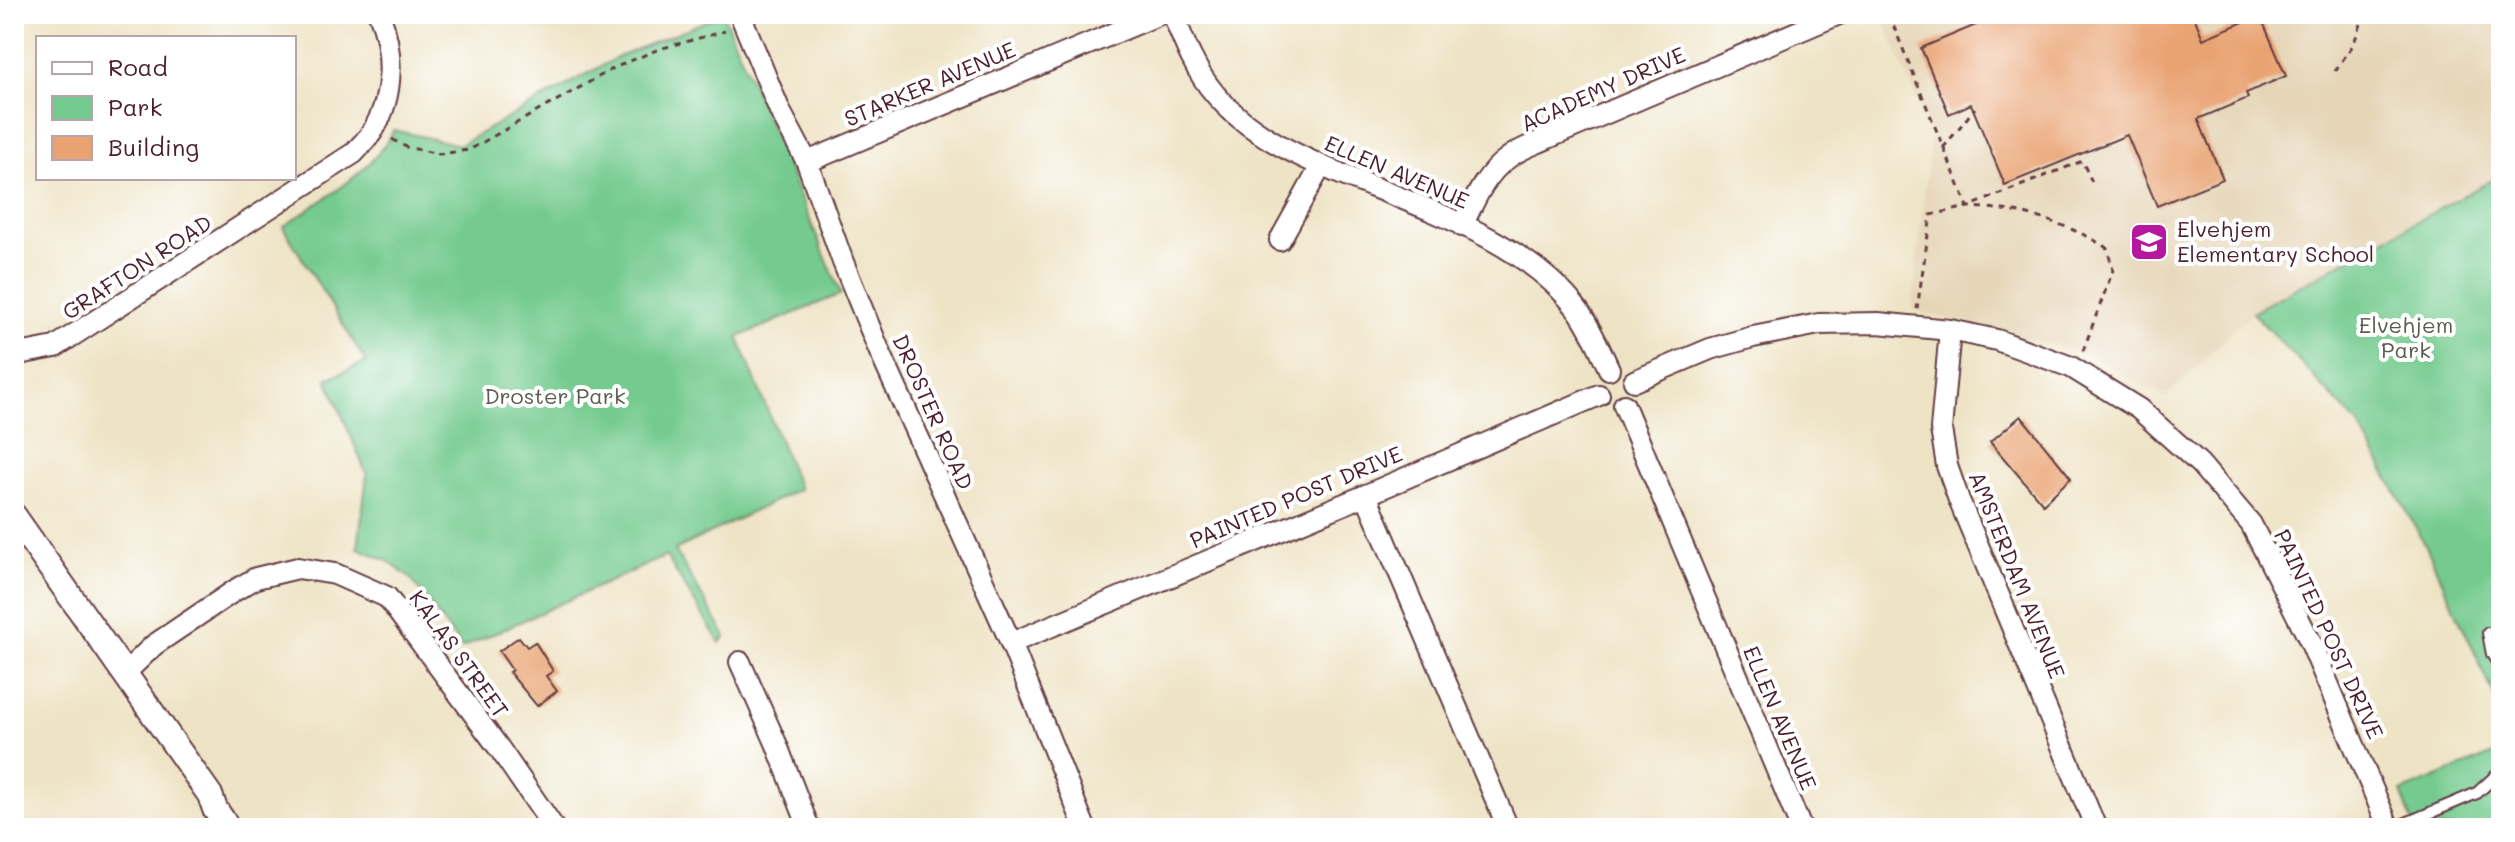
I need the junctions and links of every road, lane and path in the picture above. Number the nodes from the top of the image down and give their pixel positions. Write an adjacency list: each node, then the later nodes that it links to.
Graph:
1 (379, 14): 10 (street, GRAFTON ROAD)
2 (1160, 14): 12 (street, STARKER AVENUE)
3 (1173, 14): 13 (street, ELLEN AVENUE)
4 (1839, 14): 16 (street, ACADEMY DRIVE)
5 (2365, 14): 8 (path)
6 (1889, 15): 11 (path)
7 (742, 21): 10 (path); 12 (street, DROSTER ROAD)
8 (2335, 71)
9 (1975, 108): 11 (path)
10 (375, 129): 21 (street, GRAFTON ROAD)
11 (1943, 148): 15 (path)
12 (807, 162): 29 (street, DROSTER ROAD)
13 (1321, 166): 16 (street, ELLEN AVENUE); 17 (street)
14 (2094, 186): 15 (path)
15 (1968, 207): 18 (path); 20 (path)
16 (1462, 226): 22 (street, ELLEN AVENUE)
17 (1280, 240)
18 (1914, 326): 19 (street, PAINTED POST DRIVE); 23 (street, PAINTED POST DRIVE)
19 (1950, 330): 40 (street, AMSTERDAM AVENUE); 41 (street, PAINTED POST DRIVE)
20 (2072, 347)
21 (14, 355)
22 (1609, 369): 23 (street); 24 (street)
23 (1634, 381): 25 (street)
24 (1599, 395): 25 (street); 26 (street, PAINTED POST DRIVE)
25 (1624, 405): 39 (street, ELLEN AVENUE)
26 (1366, 495): 29 (street, PAINTED POST DRIVE); 38 (street)
27 (14, 516): 32 (street)
28 (2488, 633): 31 (lane)
29 (1011, 643): 37 (street, DROSTER ROAD)
30 (740, 662): 36 (street)
31 (2501, 669)
32 (125, 673): 34 (street); 35 (street, KALAS STREET)
33 (2501, 771): 41 (lane)
34 (228, 828)
35 (554, 828)
36 (809, 828)
37 (1085, 828)
38 (1508, 828)
39 (1801, 828)
40 (2096, 828)
41 (2391, 828)

